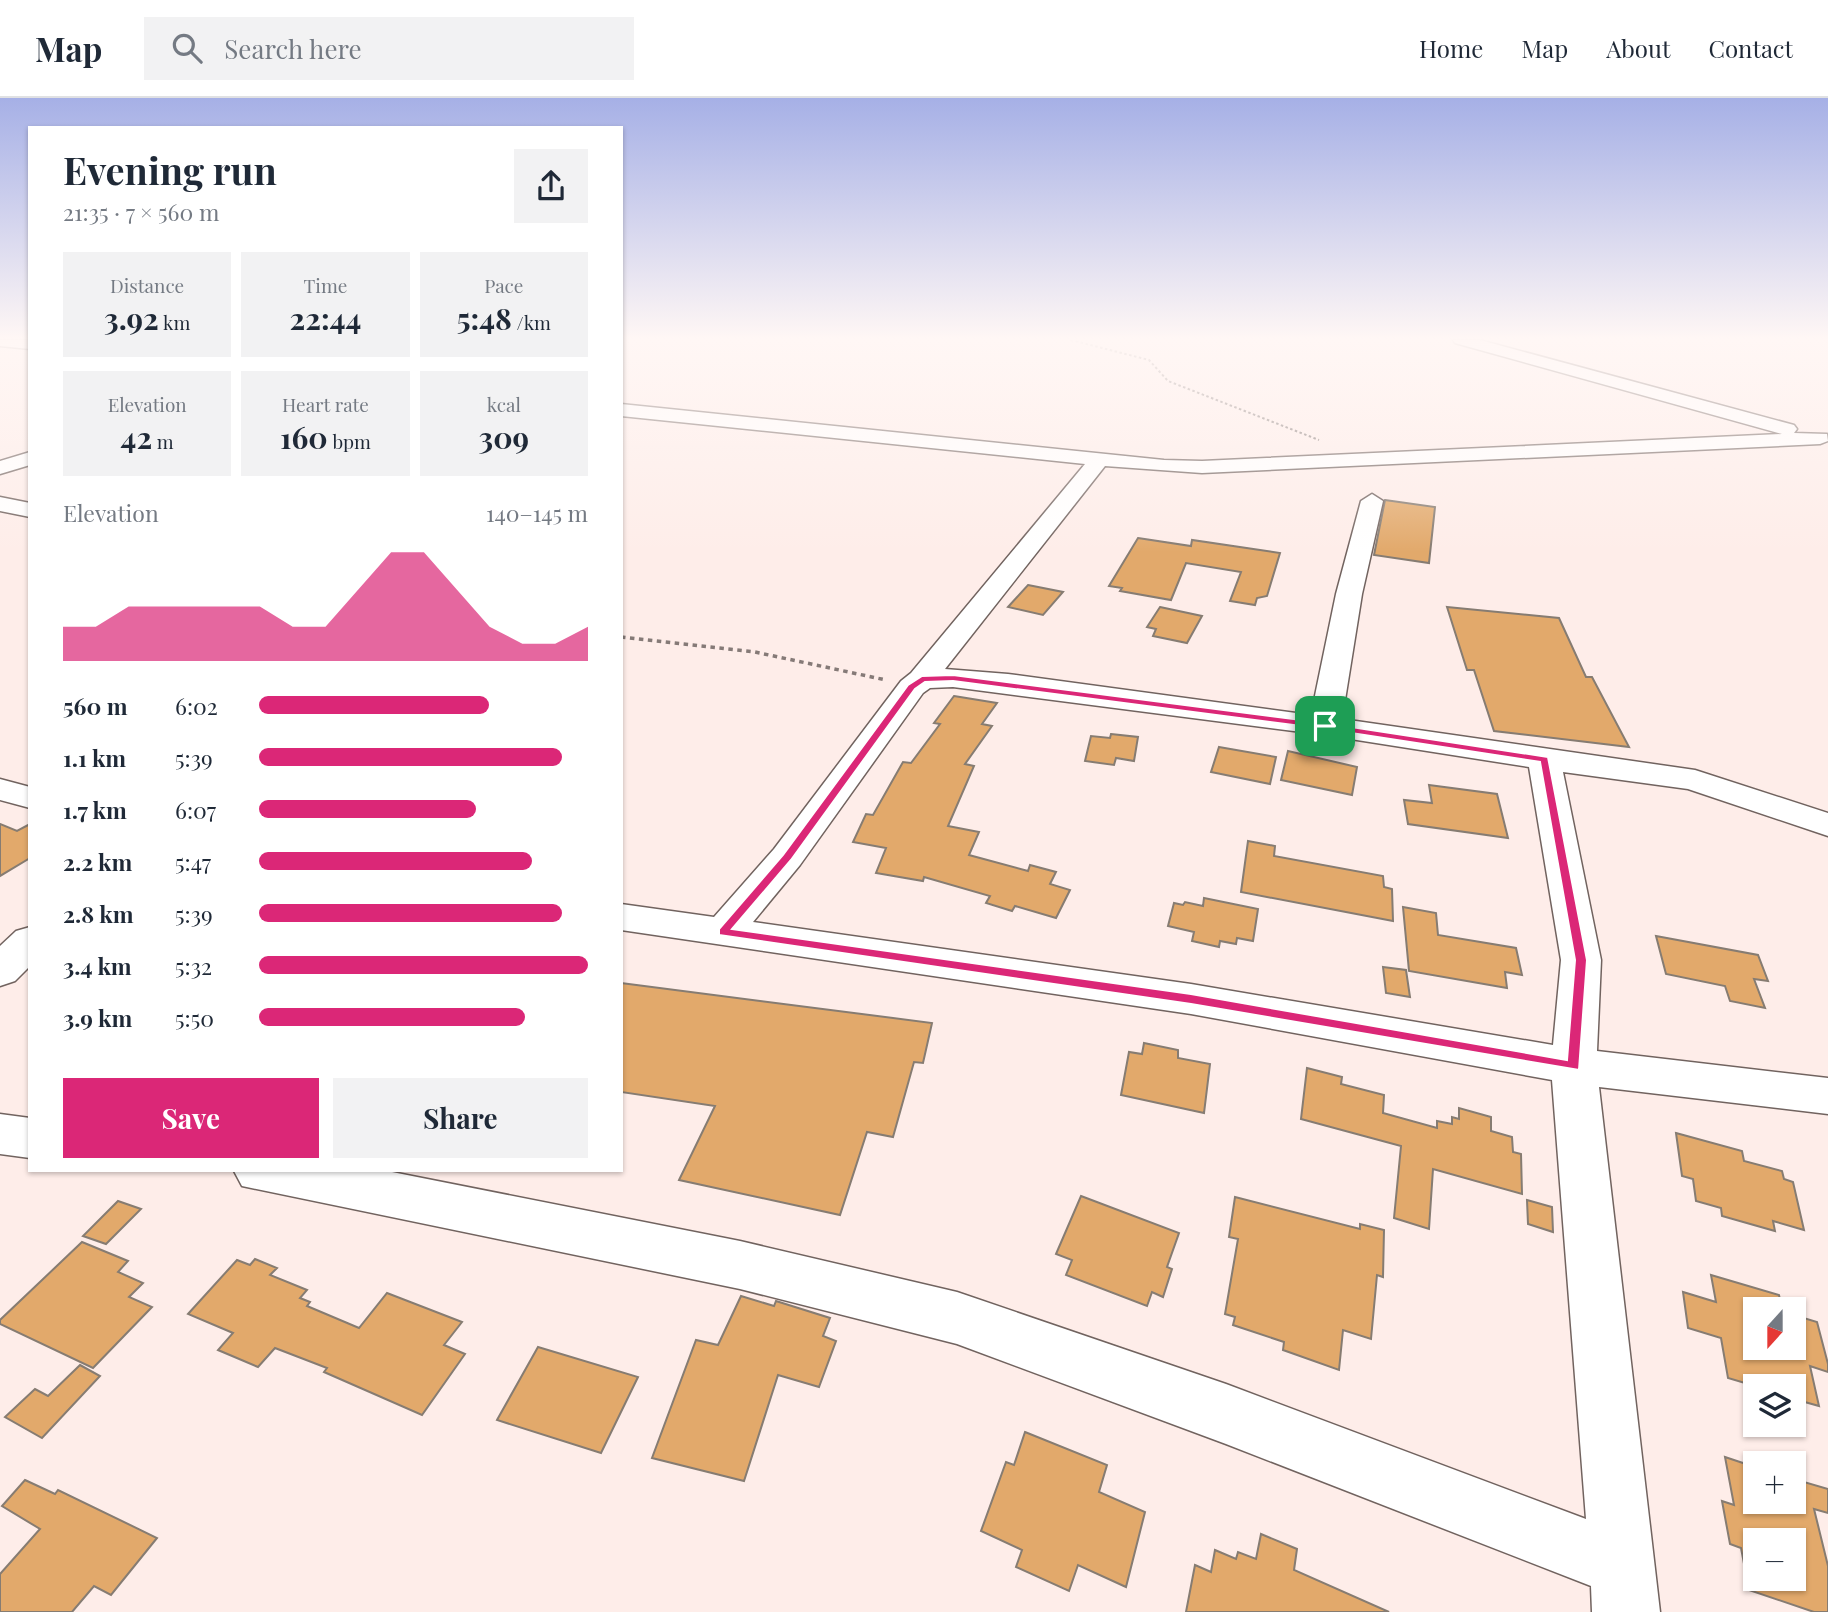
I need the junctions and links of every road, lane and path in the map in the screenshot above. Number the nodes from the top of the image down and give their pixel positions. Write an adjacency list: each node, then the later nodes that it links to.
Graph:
1 (627, 411): 6 (street)
2 (1244, 411): 7 (path)
3 (1717, 411): 4 (street)
4 (1824, 440): 7 (street)
5 (28, 459): 8 (street)
6 (1100, 459): 7 (street); 13 (street)
7 (1357, 460)
8 (0, 468)
9 (1372, 501): 14 (street)
10 (0, 504): 11 (street)
11 (28, 510)
12 (623, 637): 13 (path)
13 (917, 683): 14 (street); 20 (street)
14 (1325, 726): 15 (street)
15 (1544, 760): 18 (street); 23 (street)
16 (0, 789): 17 (street)
17 (28, 797)
18 (1828, 825)
19 (623, 917): 20 (street)
20 (723, 932): 23 (street)
21 (28, 943): 22 (street)
22 (0, 971)
23 (1574, 1066): 24 (street); 28 (street)
24 (1828, 1096)
25 (0, 1134): 26 (street)
26 (28, 1138)
27 (266, 1172): 28 (street)
28 (1624, 1588)

